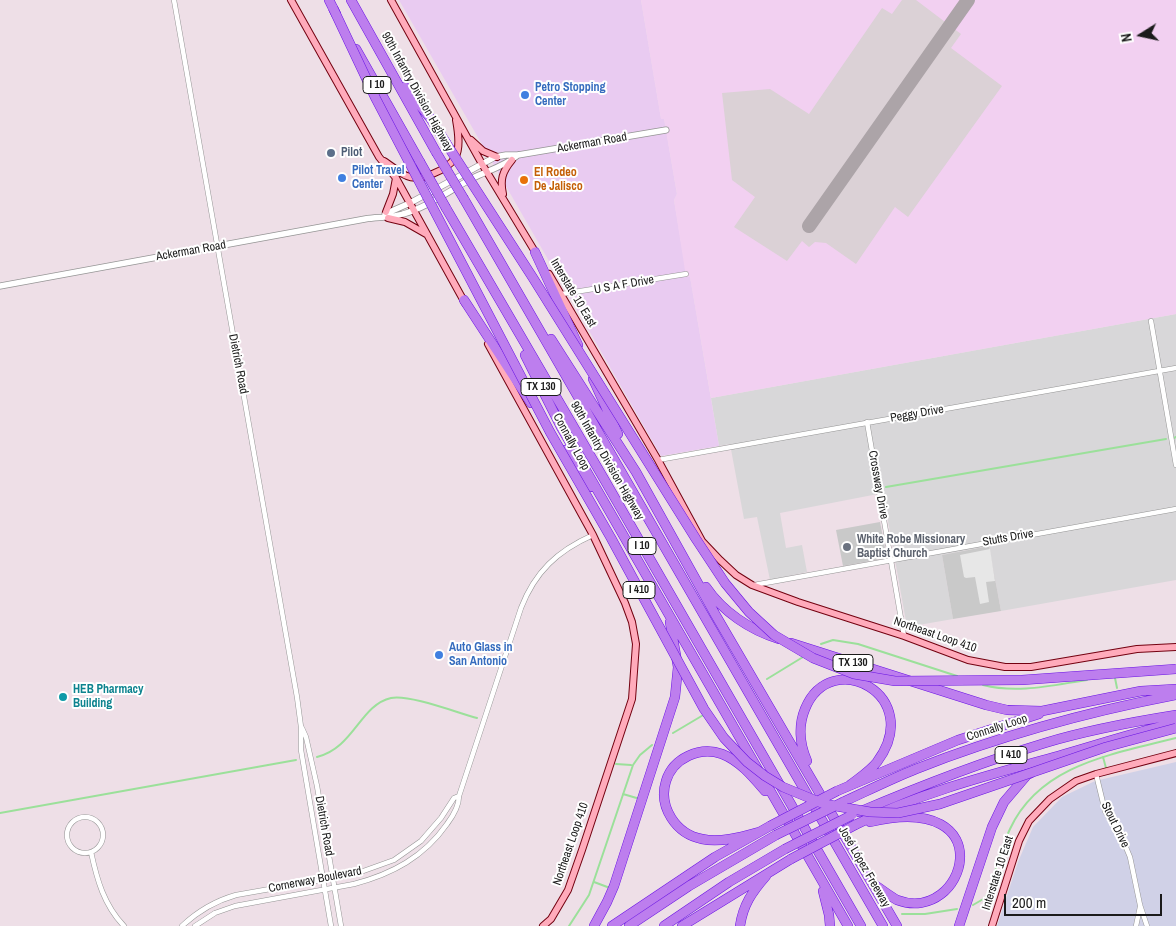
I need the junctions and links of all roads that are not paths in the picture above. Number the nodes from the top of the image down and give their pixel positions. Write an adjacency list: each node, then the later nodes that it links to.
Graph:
1 (174, 0): 22 (street, Dietrich Road)
2 (291, 0): 11 (main road)
3 (351, 0): 6 (highway, 90th Infantry Division Highway / I 10)
4 (391, 0): 7 (main road, Interstate 10 East)
5 (331, 4): 25 (highway, 90th Infantry Division Highway / I 10, bridge); 53 (highway, Connally Loop / I 410, bridge)
6 (389, 68): 24 (highway, 90th Infantry Division Highway / I 10, bridge); 46 (highway, bridge)
7 (454, 114): 9 (main road, Interstate 10 East); 11 (main road)
8 (666, 130): 10 (street, Ackerman Road)
9 (466, 134): 12 (main road); 14 (main road, Interstate 10 East)
10 (518, 156): 12 (street, Ackerman Road); 13 (street, Ackerman Road)
11 (379, 157): 16 (main road)
12 (497, 157): 14 (street, Ackerman Road)
13 (512, 160): 15 (street, Ackerman Road); 17 (main road)
14 (482, 164): 15 (main road, Interstate 10 East); 18 (street, Ackerman Road)
15 (486, 172): 17 (main road, Interstate 10 East); 19 (street, Ackerman Road)
16 (396, 178): 18 (main road); 20 (main road)
17 (503, 198): 23 (main road, Interstate 10 East)
18 (410, 203): 19 (main road); 20 (street, Ackerman Road)
19 (414, 211): 20 (street, Ackerman Road); 21 (main road)
20 (386, 215): 21 (main road); 22 (street, Ackerman Road)
21 (427, 235): 29 (main road)
22 (216, 246): 27 (street, Ackerman Road); 52 (street, Dietrich Road)
23 (535, 252): 28 (main road, Interstate 10 East); 36 (highway)
24 (500, 261): 36 (highway, TX 130); 61 (highway, 90th Infantry Division Highway / I 10)
25 (478, 263): 37 (highway, TX 130); 87 (highway, 90th Infantry Division Highway / I 10)
26 (686, 274): 28 (street, U S A F Drive)
27 (0, 286)
28 (562, 294): 34 (main road, Interstate 10 East)
29 (464, 300): 37 (highway); 39 (main road)
30 (1151, 321): 32 (street)
31 (1176, 368): 32 (street, Peggy Drive)
32 (1159, 371): 33 (street, Peggy Drive); 35 (street)
33 (867, 422): 34 (street, Peggy Drive); 41 (street, Crossway Drive)
34 (658, 460): 42 (main road, Interstate 10 East)
35 (1176, 465)
36 (636, 472): 40 (highway, TX 130)
37 (607, 508): 43 (highway, TX 130)
38 (1176, 509): 41 (street, Stutts Drive)
39 (593, 535): 59 (street, Cornerway Boulevard); 78 (main road, Northeast Loop 410)
40 (676, 543): 49 (highway, TX 130); 58 (highway)
41 (891, 559): 42 (street, Stutts Drive); 44 (street, Crossway Drive)
42 (752, 585): 44 (main road, Northeast Loop 410)
43 (663, 605): 60 (highway, TX 130); 79 (highway)
44 (904, 636): 45 (main road, Northeast Loop 410)
45 (1176, 647)
46 (1176, 670)
47 (1176, 689): 49 (highway, TX 130)
48 (1176, 695): 81 (highway, Connally Loop / I 410, bridge)
49 (1068, 705): 57 (highway)
50 (1176, 714): 82 (highway, I 410, bridge)
51 (1176, 723): 55 (highway)
52 (301, 727): 67 (street, Dietrich Road); 68 (street, Dietrich Road)
53 (1176, 728)
54 (1176, 753): 56 (main road, Interstate 10 East)
55 (1058, 756): 62 (highway); 90 (highway)
56 (1096, 774): 72 (street, Stout Drive); 91 (main road, Interstate 10 East)
57 (850, 785): 58 (highway); 63 (highway, bridge)
58 (818, 789): 69 (highway)
59 (458, 796): 67 (street, Cornerway Boulevard); 70 (street, Cornerway Boulevard)
60 (778, 804): 63 (highway); 65 (highway, TX 130)
61 (823, 820): 88 (highway, José López Freeway / I 10)
62 (855, 826): 66 (highway, bridge); 69 (highway)
63 (759, 832): 80 (highway)
64 (91, 852): 64 (street); 73 (street)
65 (811, 863): 85 (highway, TX 130); 86 (highway)
66 (779, 866): 83 (highway); 84 (highway)
67 (332, 877): 68 (street, Cornerway Boulevard); 70 (street, Dietrich Road)
68 (323, 879): 71 (street, Dietrich Road); 74 (street, Cornerway Boulevard)
69 (872, 882): 89 (highway)
70 (334, 887): 71 (street, Cornerway Boulevard); 77 (street, Dietrich Road)
71 (324, 889): 75 (street, Cornerway Boulevard); 76 (street, Dietrich Road)
72 (1140, 905): 92 (street, Stout Drive); 93 (street, Stout Drive)
73 (124, 926)
74 (182, 926)
75 (195, 926)
76 (331, 926)
77 (341, 926)
78 (543, 926)
79 (594, 926)
80 (612, 926)
81 (629, 926)
82 (664, 926)
83 (682, 926)
84 (740, 926)
85 (830, 926)
86 (848, 926)
87 (861, 926)
88 (883, 926)
89 (897, 926)
90 (959, 926)
91 (992, 926)
92 (1136, 926)
93 (1147, 926)

